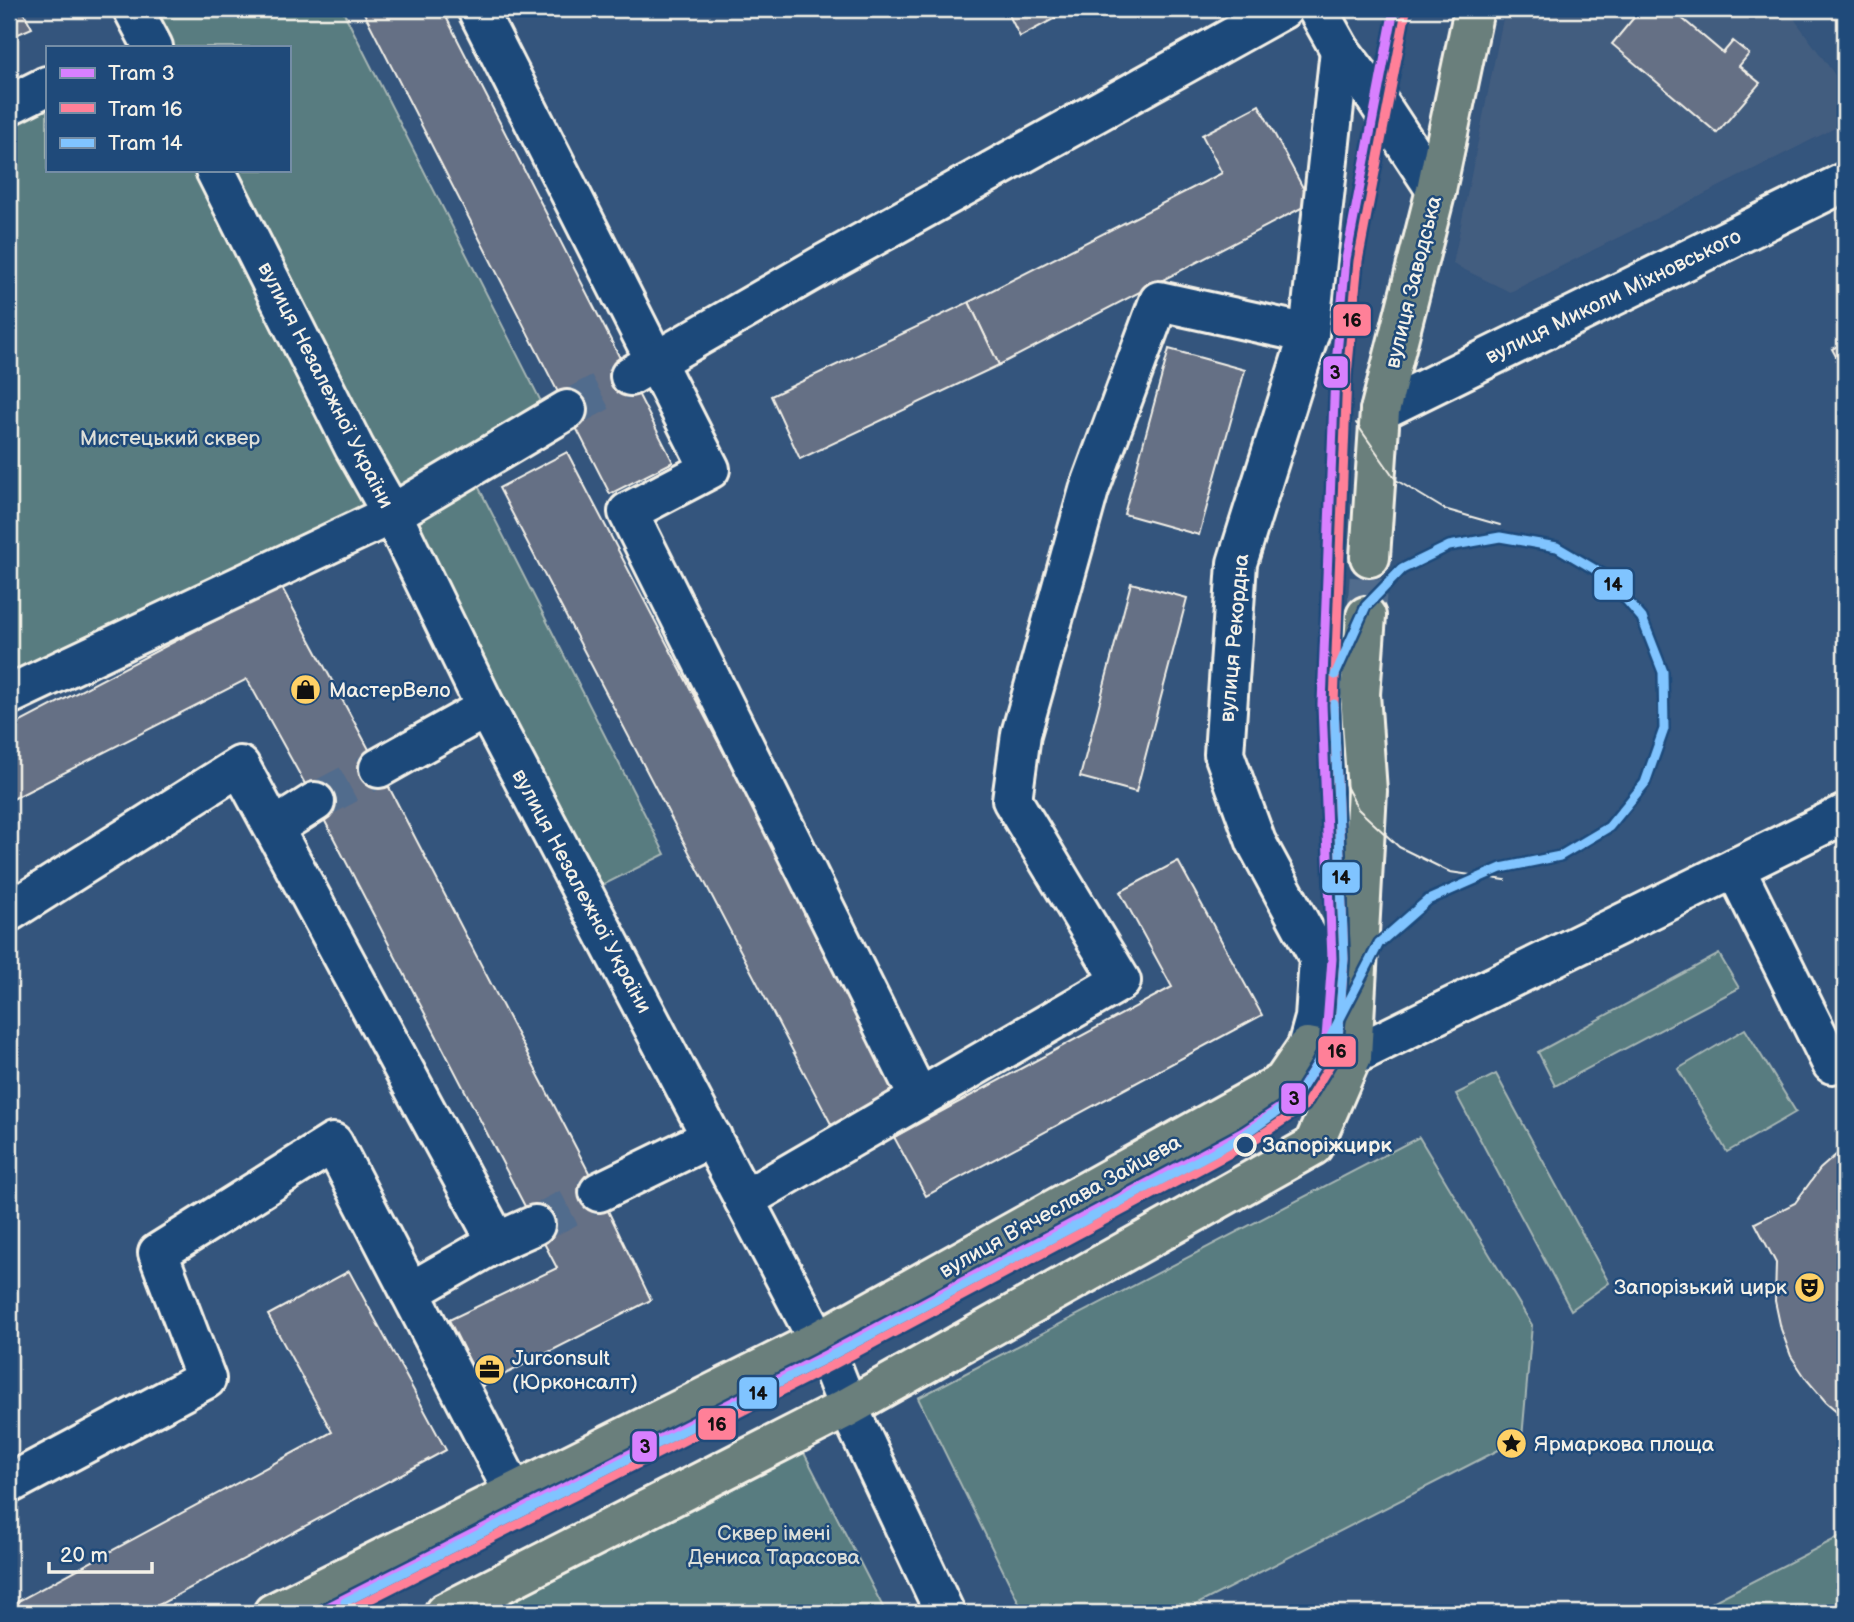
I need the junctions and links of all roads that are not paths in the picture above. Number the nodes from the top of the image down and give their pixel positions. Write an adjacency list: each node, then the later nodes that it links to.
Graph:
1 (477, 9): 12 (street)
2 (1283, 9): 12 (street)
3 (1317, 9): 5 (street)
4 (1474, 9): 10 (main road, вулиця Заводська)
5 (1340, 50): 10 (street); 11 (street, вулиця Рекордна)
6 (46, 86): 7 (street)
7 (9, 105)
8 (216, 172): 15 (street, вулиця Незалежної України)
9 (1845, 182): 14 (street, вулиця Миколи Міхновського)
10 (1436, 190): 14 (main road, вулиця Заводська)
11 (1309, 334): 26 (street, вулиця Рекордна); 29 (street)
12 (643, 369): 29 (street)
13 (567, 410): 15 (street)
14 (1380, 411): 16 (main road, вулиця Заводська)
15 (392, 514): 18 (street); 19 (street, вулиця Незалежної України)
16 (1370, 557)
17 (1366, 616): 27 (main road)
18 (9, 695)
19 (486, 708): 20 (street); 30 (street, вулиця Незалежної України)
20 (379, 768)
21 (315, 802): 23 (street)
22 (1845, 814): 24 (street)
23 (274, 828): 25 (street); 34 (street)
24 (1735, 868): 27 (street); 28 (street)
25 (9, 912)
26 (1307, 1048): 27 (main road); 36 (main road, вулиця Вʼячеслава Зайцева)
27 (1352, 1056): 37 (main road)
28 (1832, 1064)
29 (919, 1098): 32 (street)
30 (712, 1137): 31 (street); 32 (street, вулиця Незалежної України)
31 (599, 1192)
32 (744, 1200): 36 (street, вулиця Незалежної України)
33 (535, 1225): 34 (street)
34 (497, 1242): 35 (street)
35 (410, 1292): 38 (street); 39 (street)
36 (817, 1341): 37 (street, вулиця Незалежної України); 39 (main road, вулиця Вʼячеслава Зайцева)
37 (848, 1407): 41 (main road); 42 (street, вулиця Незалежної України)
38 (9, 1484)
39 (514, 1493): 40 (main road, вулиця Вʼячеслава Зайцева)
40 (273, 1613)
41 (444, 1613)
42 (945, 1613)

